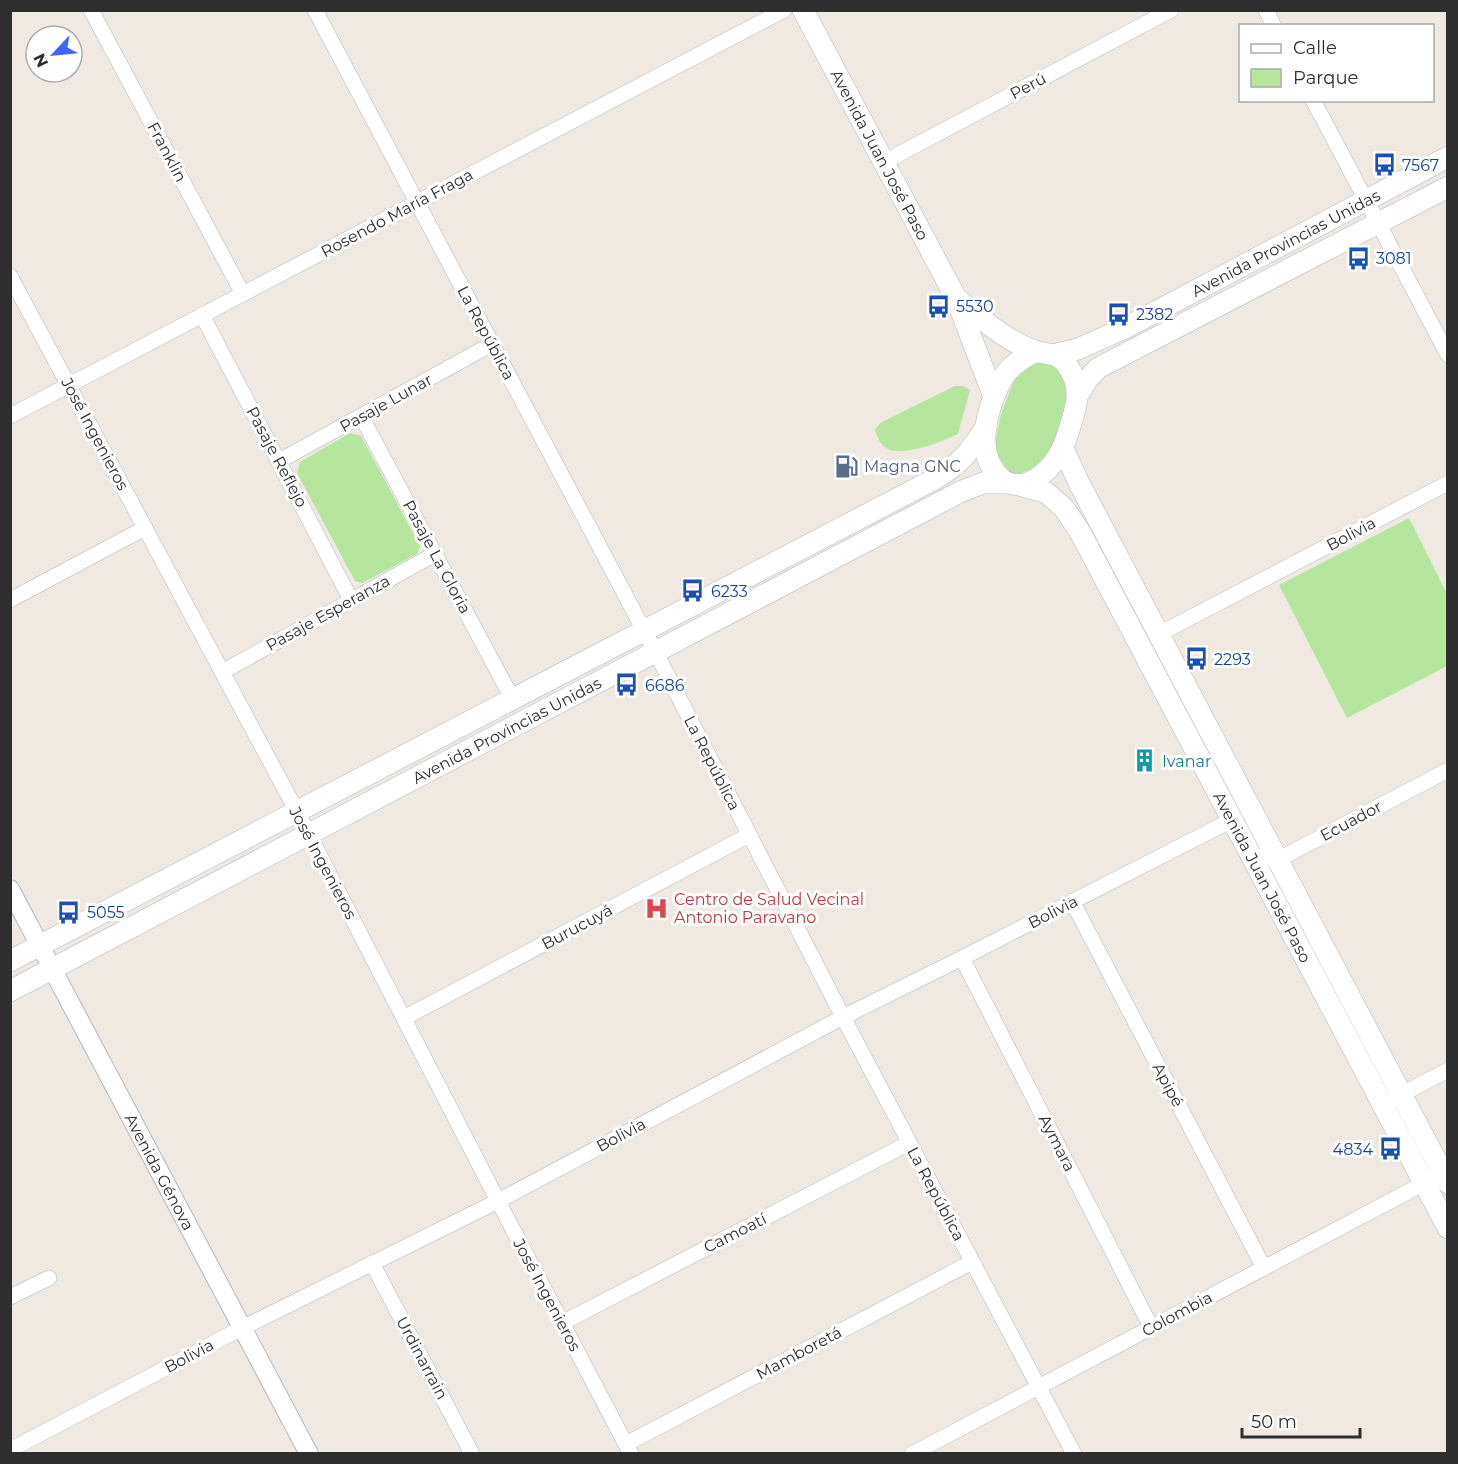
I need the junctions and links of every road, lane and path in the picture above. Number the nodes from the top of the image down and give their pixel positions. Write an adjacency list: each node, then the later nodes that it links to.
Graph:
1 (91, 10): 16 (street, Franklin)
2 (315, 10): 13 (street, La República)
3 (784, 10): 13 (street, Rosendo María Fraga)
4 (803, 10): 10 (main road, Avenida Juan José Paso)
5 (1171, 10): 10 (street, Perú)
6 (1266, 10): 7 (street)
7 (1273, 24)
8 (1314, 102): 12 (street)
9 (1448, 157): 12 (main road, Avenida Provincias Unidas)
10 (884, 162): 17 (main road, Avenida Juan José Paso)
11 (1448, 187): 14 (main road, Avenida Provincias Unidas)
12 (1366, 200): 14 (street); 21 (main road, Avenida Provincias Unidas)
13 (417, 203): 16 (street, Rosendo María Fraga); 19 (street, La República)
14 (1378, 223): 22 (street); 24 (main road, Avenida Provincias Unidas)
15 (10, 276): 23 (street, José Ingenieros)
16 (243, 294): 18 (street, Rosendo María Fraga)
17 (956, 298): 20 (main road, Avenida Juan José Paso); 25 (main road, Avenida Juan José Paso)
18 (202, 315): 23 (street, Rosendo María Fraga); 30 (street, Pasaje Reflejo)
19 (492, 344): 27 (street, Pasaje Lunar); 37 (street, La República)
20 (1036, 351): 21 (main road); 25 (main road)
21 (1057, 354): 24 (main road)
22 (1448, 355)
23 (69, 385): 26 (street, Rosendo María Fraga); 33 (street, José Ingenieros)
24 (1078, 393): 29 (main road)
25 (994, 397): 28 (main road)
26 (10, 416)
27 (361, 416): 30 (street, Pasaje Lunar); 34 (street, Pasaje La Gloria)
28 (986, 427): 32 (main road); 37 (main road, Avenida Provincias Unidas)
29 (1063, 448): 32 (main road); 38 (main road, Avenida Juan José Paso)
30 (279, 461): 36 (street, Pasaje Reflejo)
31 (1448, 483): 38 (street, Bolivia)
32 (1014, 484): 39 (main road, Avenida Provincias Unidas); 44 (main road, Avenida Juan José Paso)
33 (145, 528): 35 (street); 40 (street, José Ingenieros)
34 (435, 554): 36 (street, Pasaje Esperanza); 41 (street, Pasaje La Gloria)
35 (10, 600)
36 (351, 600): 40 (street, Pasaje Esperanza)
37 (644, 630): 39 (street, La República); 41 (main road, Avenida Provincias Unidas)
38 (1159, 634): 47 (main road, Avenida Juan José Paso)
39 (656, 653): 45 (main road, Avenida Provincias Unidas); 46 (street, La República)
40 (222, 672): 43 (street, José Ingenieros)
41 (512, 698): 43 (main road, Avenida Provincias Unidas)
42 (1448, 770): 47 (street, Ecuador)
43 (297, 812): 45 (street, José Ingenieros); 51 (main road, Avenida Provincias Unidas)
44 (1232, 820): 48 (main road, Avenida Juan José Paso); 50 (street, Bolivia)
45 (308, 835): 54 (main road, Avenida Provincias Unidas); 57 (street, José Ingenieros)
46 (749, 835): 56 (street, La República); 57 (street, Burucuyá)
47 (1278, 860): 48 (street, Ecuador); 59 (main road, Avenida Juan José Paso)
48 (1254, 861): 60 (main road, Avenida Juan José Paso)
49 (10, 889): 51 (street, Avenida Génova)
50 (1072, 902): 52 (street, Bolivia); 67 (street, Apipé)
51 (40, 945): 53 (main road, Avenida Provincias Unidas); 54 (street, Avenida Génova)
52 (962, 958): 56 (street, Bolivia); 71 (street, Aymara)
53 (10, 961)
54 (53, 969): 55 (main road, Avenida Provincias Unidas); 72 (street, Avenida Génova)
55 (10, 991)
56 (843, 1017): 61 (street, La República); 63 (street, Bolivia)
57 (404, 1018): 63 (street, José Ingenieros)
58 (1448, 1070): 59 (street)
59 (1401, 1095): 60 (street); 62 (main road, Avenida Juan José Paso)
60 (1382, 1105): 62 (main road, Avenida Juan José Paso)
61 (909, 1143): 65 (street, La República); 70 (street, Camoatí)
62 (1438, 1180): 64 (main road, Avenida Juan José Paso); 67 (street, Colombia)
63 (498, 1201): 66 (street, Bolivia); 70 (street, José Ingenieros)
64 (1448, 1228)
65 (972, 1262): 73 (street, La República); 74 (street, Mamboretá)
66 (372, 1263): 72 (street, Bolivia); 77 (street, Urdinarrain)
67 (1264, 1268): 71 (street, Colombia)
68 (49, 1278): 69 (street)
69 (10, 1297)
70 (562, 1323): 74 (street, José Ingenieros)
71 (1151, 1327): 73 (street, Colombia)
72 (242, 1328): 75 (street, Bolivia); 76 (street, Avenida Génova)
73 (1038, 1387): 78 (street, Colombia); 79 (street, La República)
74 (628, 1449)
75 (10, 1450)
76 (309, 1454)
77 (472, 1454)
78 (912, 1454)
79 (1074, 1454)

